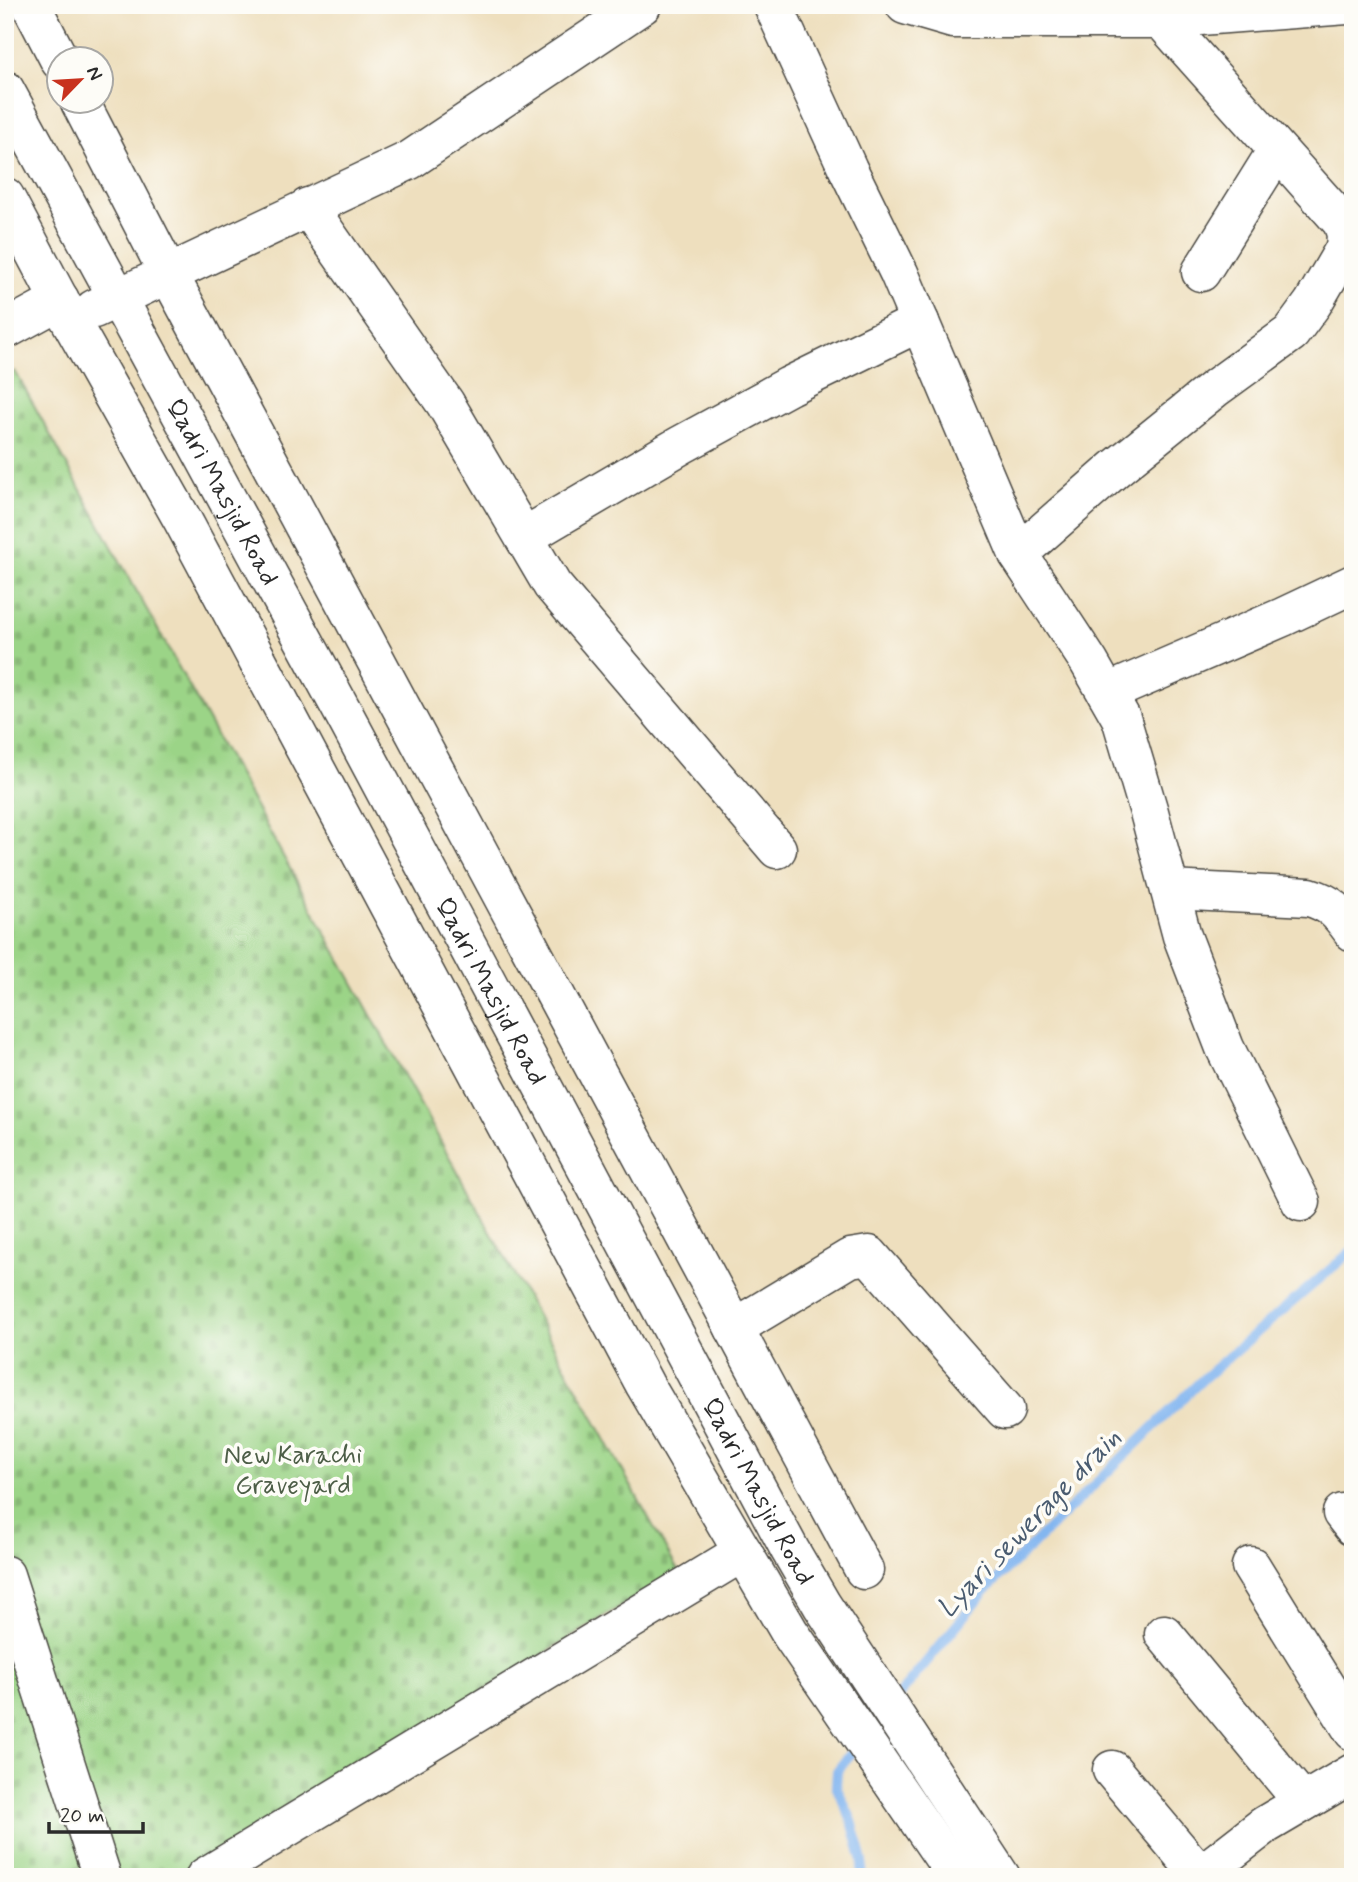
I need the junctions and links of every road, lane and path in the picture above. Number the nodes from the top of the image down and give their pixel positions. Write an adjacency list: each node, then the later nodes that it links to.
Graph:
1 (31, 5): 8 (street)
2 (642, 5): 13 (street)
3 (773, 5): 19 (street)
4 (905, 5): 7 (street)
5 (1346, 5): 6 (street); 7 (street)
6 (1353, 15)
7 (1161, 19): 11 (street)
8 (52, 46)
9 (5, 90): 16 (street, Qadri Masjid Road)
10 (87, 116): 15 (street)
11 (1277, 150): 14 (street); 21 (street)
12 (5, 197): 17 (street, Qadri Masjid Road)
13 (308, 207): 15 (street); 20 (street)
14 (1201, 272)
15 (168, 273): 16 (street); 28 (street)
16 (118, 297): 17 (street); 43 (street, Qadri Masjid Road)
17 (65, 310): 18 (street); 30 (street, Qadri Masjid Road)
18 (9, 319)
19 (920, 322): 20 (street); 21 (street)
20 (524, 537): 24 (street)
21 (1018, 554): 23 (street)
22 (1353, 584): 23 (street)
23 (1107, 693): 25 (street)
24 (777, 849)
25 (1170, 890): 26 (street); 27 (street)
26 (1353, 933)
27 (1301, 1202)
28 (734, 1328): 29 (street); 32 (street)
29 (1005, 1410)
30 (743, 1552): 41 (street); 42 (street, Qadri Masjid Road)
31 (1251, 1566): 35 (street)
32 (864, 1570)
33 (5, 1575): 40 (street)
34 (1164, 1634): 38 (street)
35 (1353, 1731)
36 (1112, 1770): 39 (street)
37 (1353, 1773): 38 (street)
38 (1303, 1802): 39 (street)
39 (1199, 1876)
40 (102, 1877)
41 (205, 1877)
42 (957, 1877)
43 (1001, 1877)

